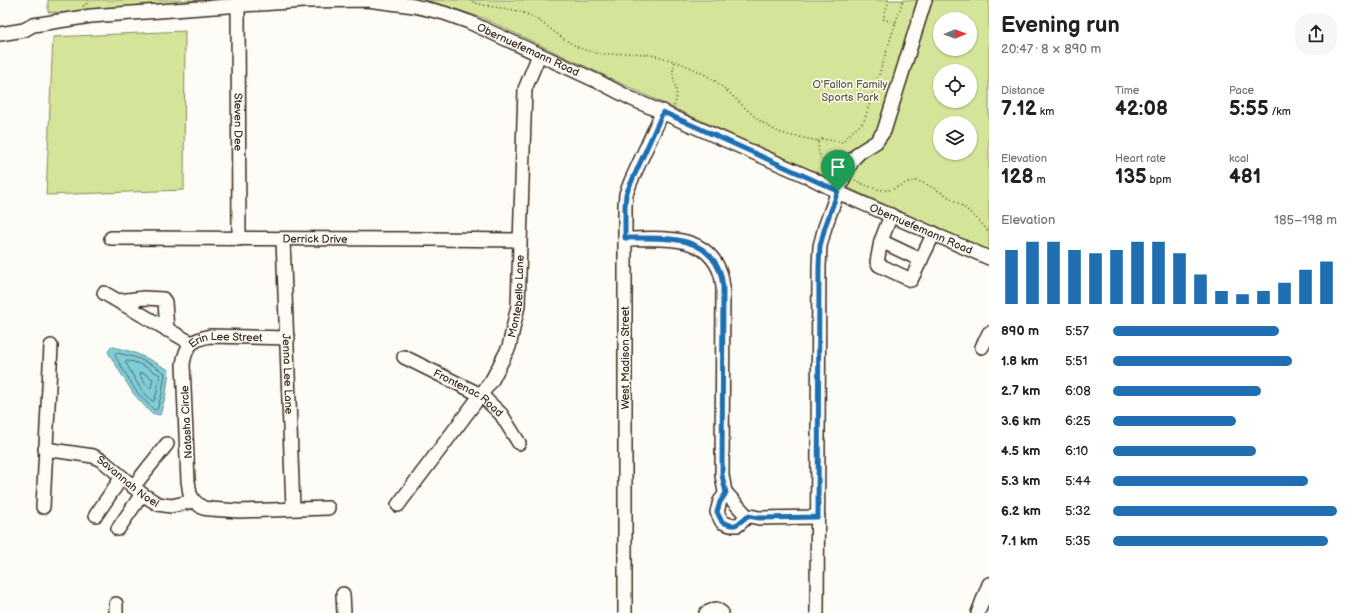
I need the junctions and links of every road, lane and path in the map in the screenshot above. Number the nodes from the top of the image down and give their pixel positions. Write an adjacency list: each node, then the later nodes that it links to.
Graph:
1 (367, 0): 6 (street, Obernuefemann Road); 7 (street, Obernuefemann Road)
2 (468, 0): 13 (path)
3 (889, 0): 8 (path)
4 (903, 0): 8 (path)
5 (925, 0): 16 (street)
6 (385, 1): 12 (street, Obernuefemann Road)
7 (238, 5): 9 (street, Obernuefemann Road); 23 (street, Steven Dee)
8 (896, 23): 15 (path)
9 (33, 25): 10 (street); 11 (street)
10 (0, 26)
11 (0, 34)
12 (539, 55): 14 (street, Obernuefemann Road); 25 (street, Montebello Lane)
13 (675, 61): 14 (path); 15 (path)
14 (668, 110): 17 (street, Obernuefemann Road); 22 (street, West Madison Street)
15 (818, 141): 16 (path)
16 (845, 175): 17 (street); 20 (path)
17 (838, 191): 18 (street, Obernuefemann Road); 52 (street)
18 (891, 215): 19 (street, Obernuefemann Road); 26 (street)
19 (934, 233): 27 (street, Obernuefemann Road); 28 (street)
20 (989, 233)
21 (111, 238): 23 (street, Derrick Drive)
22 (625, 238): 44 (street); 57 (street, West Madison Street)
23 (239, 239): 24 (street, Derrick Drive)
24 (283, 239): 25 (street, Derrick Drive); 33 (street, Jenna Lee Lane)
25 (519, 240): 38 (street, Montebello Lane)
26 (881, 241): 28 (street); 28 (street)
27 (989, 258)
28 (921, 260)
29 (104, 293): 30 (street, Erin Lee Street)
30 (118, 301): 31 (street, Erin Lee Street); 31 (street)
31 (167, 330): 34 (street, Erin Lee Street)
32 (989, 333): 36 (street)
33 (288, 338): 34 (street, Erin Lee Street); 48 (street, Jenna Lee Lane)
34 (191, 344): 45 (street, Natasha Circle)
35 (51, 346): 41 (street)
36 (982, 347)
37 (404, 357): 38 (street, Frontenac Road)
38 (481, 395): 39 (street, Frontenac Road); 46 (street, Montebello Lane)
39 (519, 443)
40 (167, 444): 43 (street)
41 (45, 449): 42 (street, Savannah Noel); 47 (street)
42 (122, 477): 43 (street, Savannah Noel); 50 (street)
43 (137, 490): 45 (street, Savannah Noel); 53 (street)
44 (726, 493): 51 (street); 51 (street)
45 (194, 501): 48 (street)
46 (398, 505)
47 (43, 507)
48 (293, 508): 49 (street)
49 (328, 508)
50 (96, 514)
51 (748, 516): 52 (street)
52 (818, 517): 60 (street)
53 (118, 529)
54 (989, 584): 61 (street)
55 (344, 594): 56 (street)
56 (344, 613)
57 (625, 613)
58 (706, 613): 59 (street)
59 (722, 613)
60 (817, 613)
61 (978, 613)

